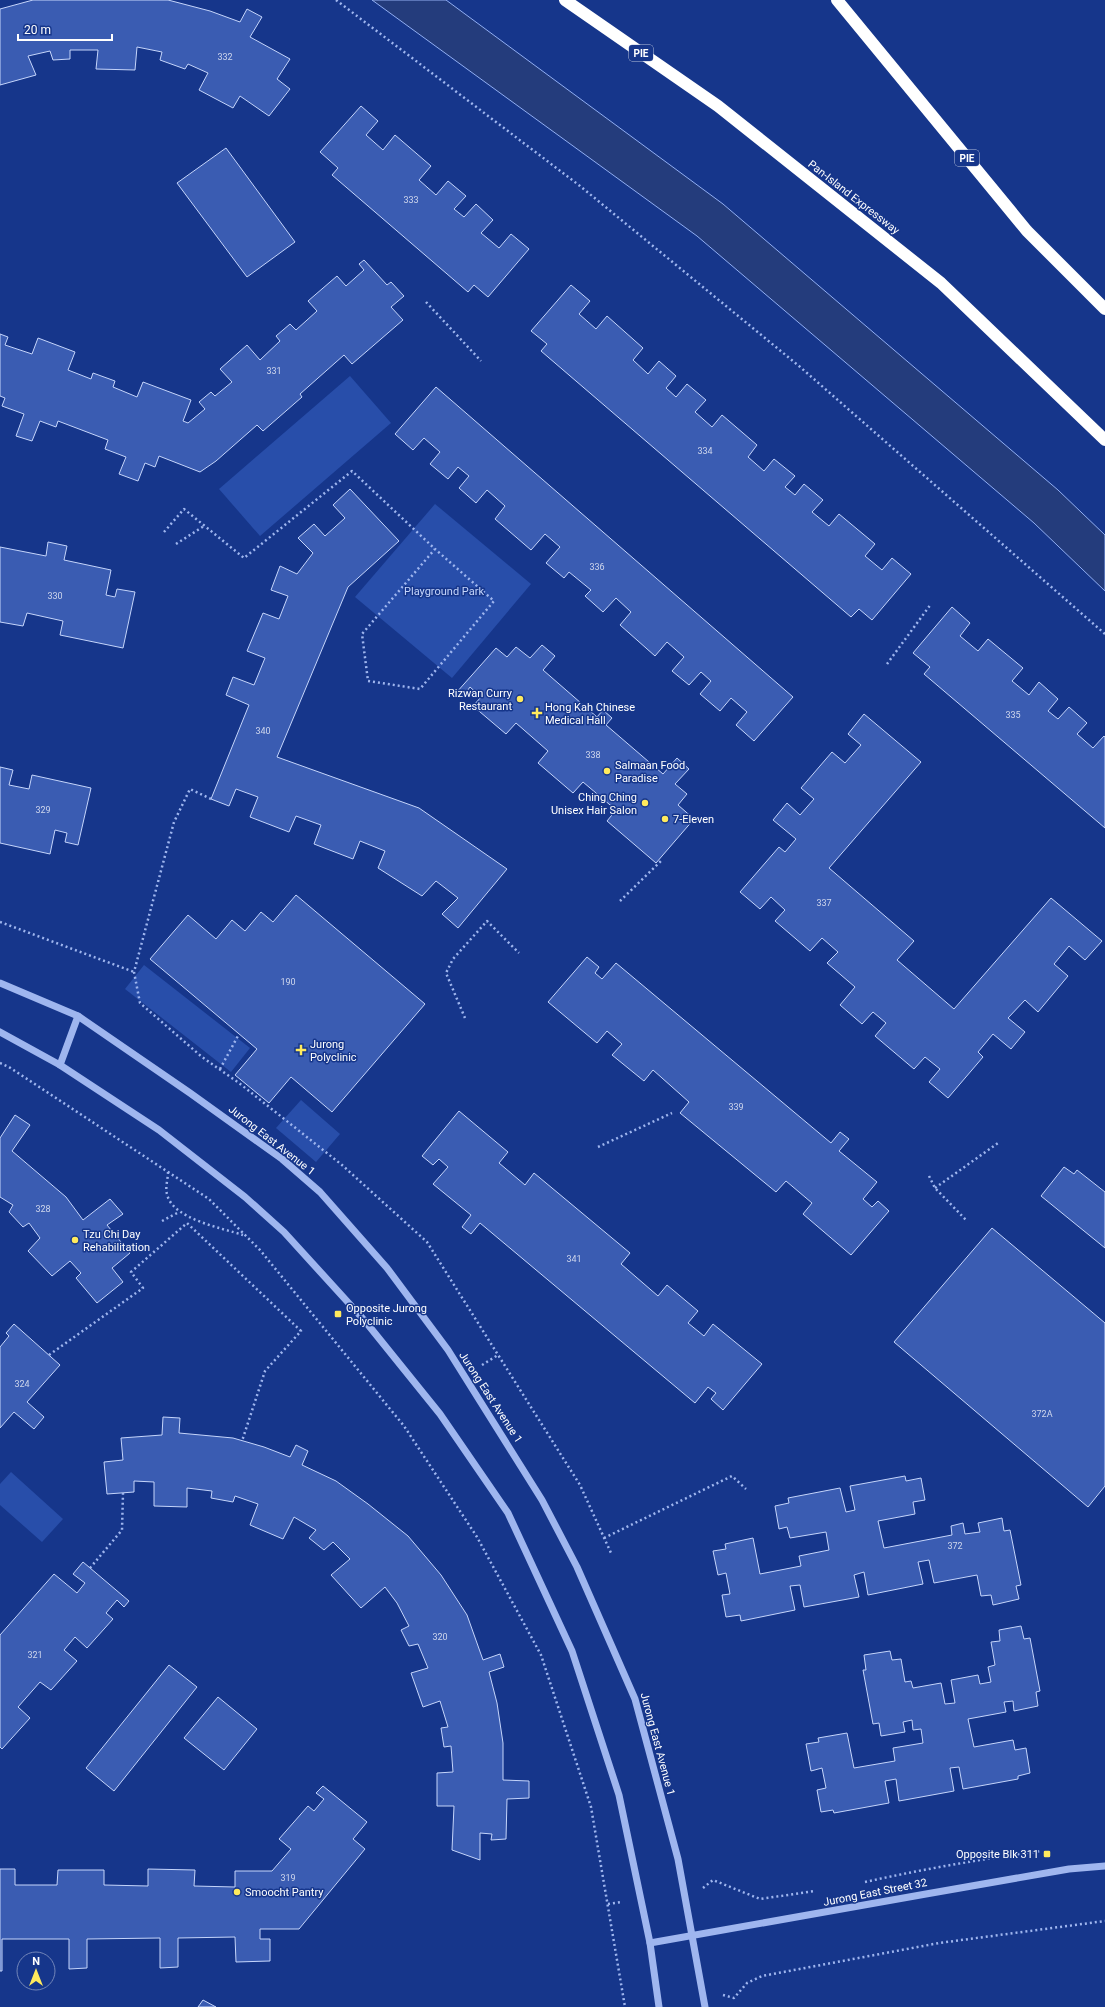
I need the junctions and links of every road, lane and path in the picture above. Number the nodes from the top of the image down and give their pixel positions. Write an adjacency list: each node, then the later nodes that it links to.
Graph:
1 (336, 0): 13 (path)
2 (565, 0): 7 (highway, Pan-Island Expressway / PIE)
3 (836, 0): 5 (highway, PIE)
4 (426, 302): 6 (path)
5 (1105, 309)
6 (481, 361)
7 (1105, 440)
8 (204, 526): 9 (path); 10 (path); 11 (path)
9 (164, 532)
10 (176, 544)
11 (434, 549): 11 (path)
12 (931, 604): 14 (path)
13 (1105, 634)
14 (887, 664)
15 (211, 798): 17 (path)
16 (661, 861): 18 (path)
17 (154, 894)
18 (620, 901)
19 (0, 922): 21 (path)
20 (519, 953): 24 (path)
21 (134, 972)
22 (0, 983): 23 (street, Jurong East Avenue 1)
23 (78, 1016): 28 (street); 52 (street, Jurong East Avenue 1)
24 (465, 1018)
25 (0, 1032): 28 (street)
26 (239, 1034): 29 (path)
27 (0, 1062): 33 (path)
28 (60, 1065): 53 (street)
29 (220, 1069)
30 (672, 1113): 32 (path)
31 (998, 1143): 35 (path)
32 (598, 1147)
33 (168, 1172): 36 (path); 39 (path)
34 (929, 1176): 35 (path)
35 (935, 1188): 38 (path)
36 (178, 1212): 37 (path); 39 (path)
37 (162, 1221)
38 (967, 1221)
39 (243, 1235): 55 (path)
40 (50, 1355): 41 (path)
41 (242, 1441)
42 (746, 1489): 44 (path)
43 (123, 1493): 45 (path)
44 (604, 1538)
45 (90, 1568)
46 (1042, 1851): 49 (path)
47 (1105, 1866): 52 (street, Jurong East Street 32)
48 (713, 1880): 50 (path)
49 (862, 1883)
50 (818, 1891)
51 (1105, 1921): 54 (path)
52 (692, 1934): 53 (street, Jurong East Street 32); 57 (street, Jurong East Avenue 1)
53 (650, 1943): 56 (street)
54 (734, 1998)
55 (625, 2007)
56 (659, 2007)
57 (705, 2007)

